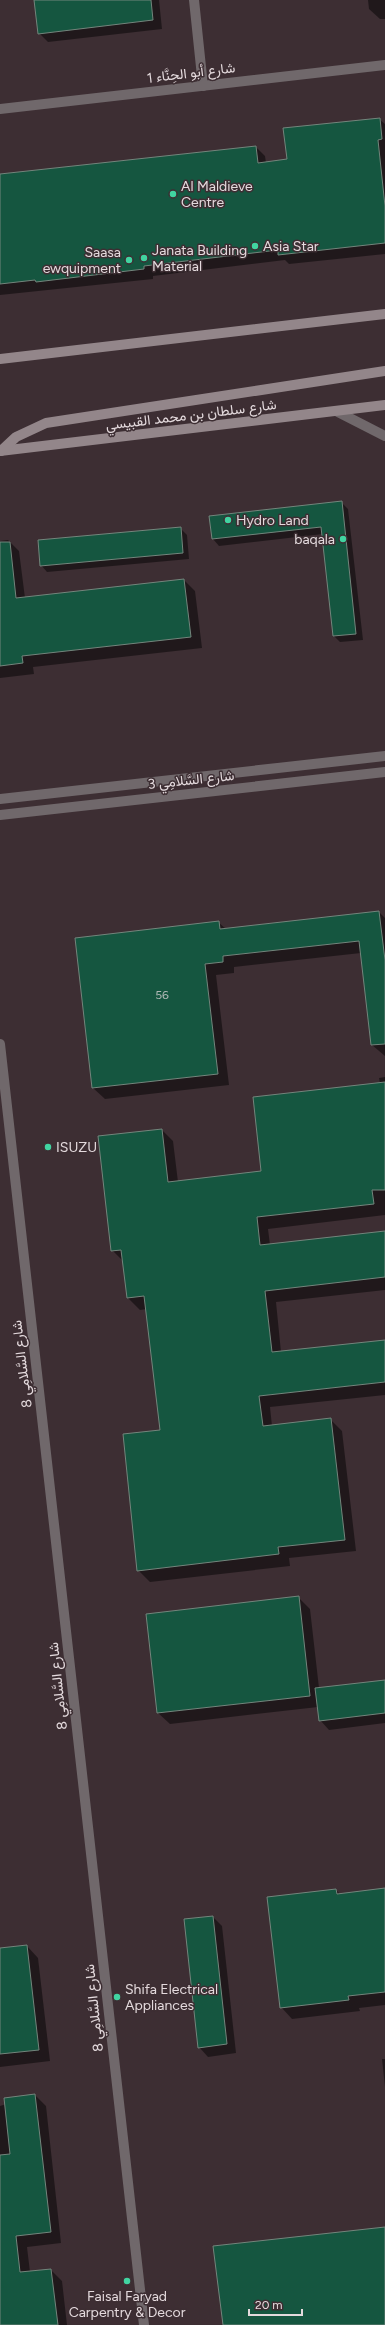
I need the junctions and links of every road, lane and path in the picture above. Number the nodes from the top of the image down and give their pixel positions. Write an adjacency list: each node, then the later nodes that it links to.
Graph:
1 (194, 0): 3 (street)
2 (385, 65): 3 (street, شارع أبو الحِنَّاء 1)
3 (204, 86): 4 (street, شارع أبو الحِنَّاء 1)
4 (0, 109)
5 (385, 314): 6 (main road)
6 (0, 359)
7 (385, 371): 11 (main road)
8 (385, 405): 9 (main road, شارع سلطان بن محمد القبيسي)
9 (338, 412): 10 (street); 11 (main road, شارع سلطان بن محمد القبيسي)
10 (385, 436)
11 (0, 451)
12 (385, 756): 14 (street, شارع السَّلامِي 3)
13 (385, 772): 15 (street, شارع السَّلامِي 3)
14 (0, 799)
15 (0, 815)
16 (0, 1044): 17 (street, شارع السَّلامِي 8)
17 (144, 2325)

